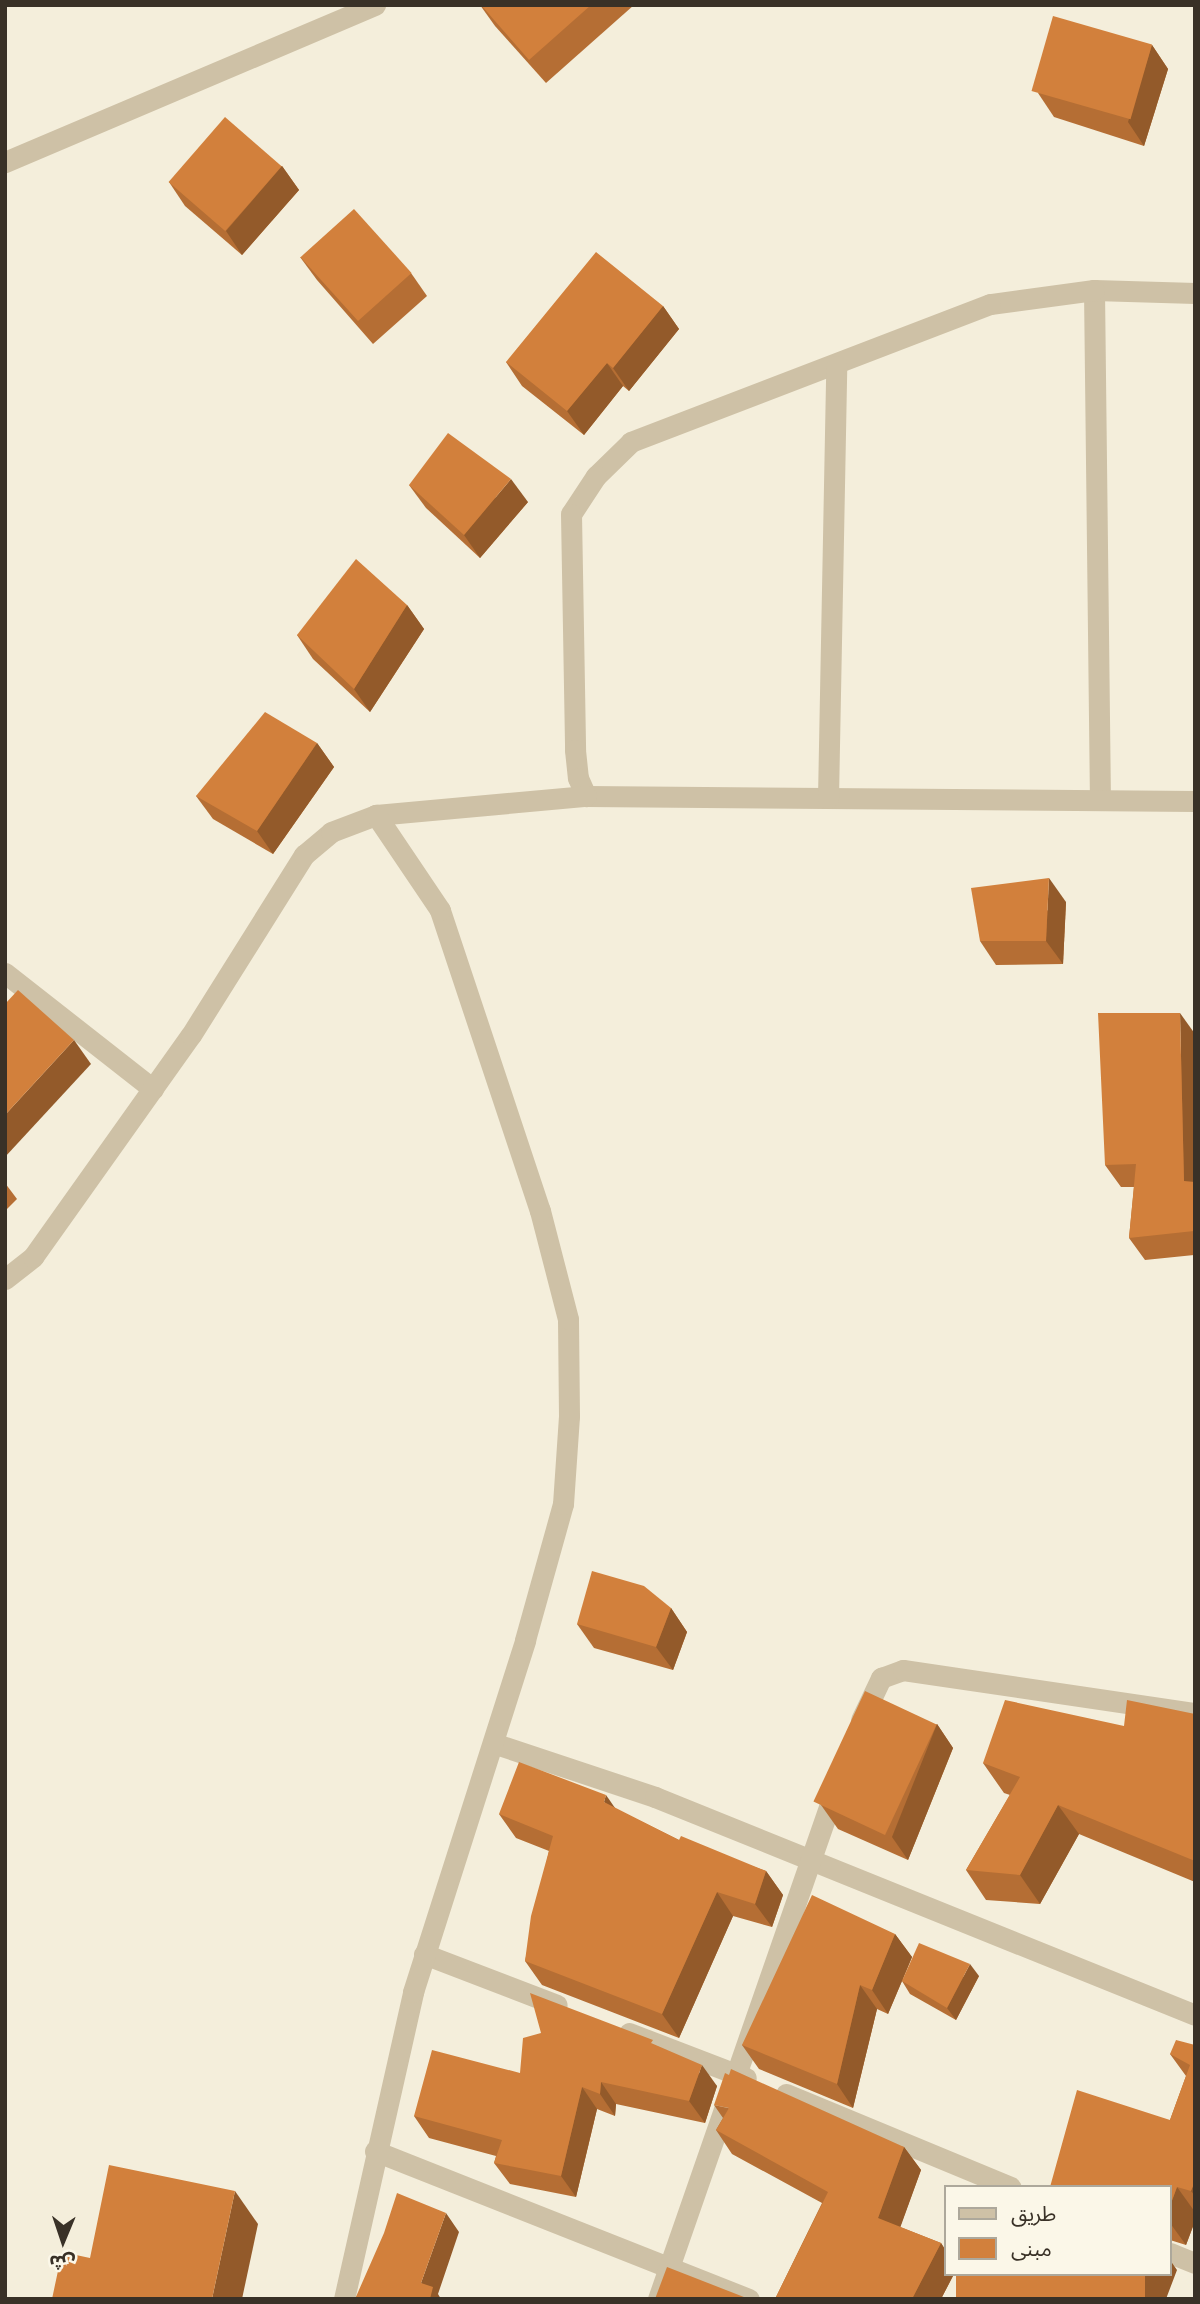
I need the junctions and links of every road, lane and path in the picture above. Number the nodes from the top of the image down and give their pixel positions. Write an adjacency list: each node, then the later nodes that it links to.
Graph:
1 (375, 5): 2 (street)
2 (5, 162)
3 (1094, 290): 4 (street); 5 (street); 8 (street)
4 (1195, 293)
5 (836, 366): 6 (street); 7 (street)
6 (586, 796): 7 (street); 10 (street)
7 (828, 798): 8 (street)
8 (1100, 800): 9 (street)
9 (1195, 801)
10 (376, 815): 12 (street); 16 (street)
11 (5, 973): 12 (street)
12 (153, 1089): 13 (street)
13 (5, 1279)
14 (1195, 1713): 15 (street)
15 (853, 1742)
16 (493, 1743): 18 (street); 19 (street)
17 (843, 1768): 18 (street)
18 (808, 1859): 21 (street); 23 (street)
19 (424, 1954): 20 (street); 24 (street)
20 (580, 2014)
21 (1195, 2015)
22 (606, 2024): 23 (street)
23 (735, 2074): 25 (street); 28 (street)
24 (375, 2151): 28 (street); 29 (street)
25 (1005, 2185)
26 (1172, 2254): 27 (street)
27 (1195, 2263)
28 (669, 2267): 30 (street); 31 (street)
29 (344, 2299)
30 (658, 2299)
31 (749, 2299)

